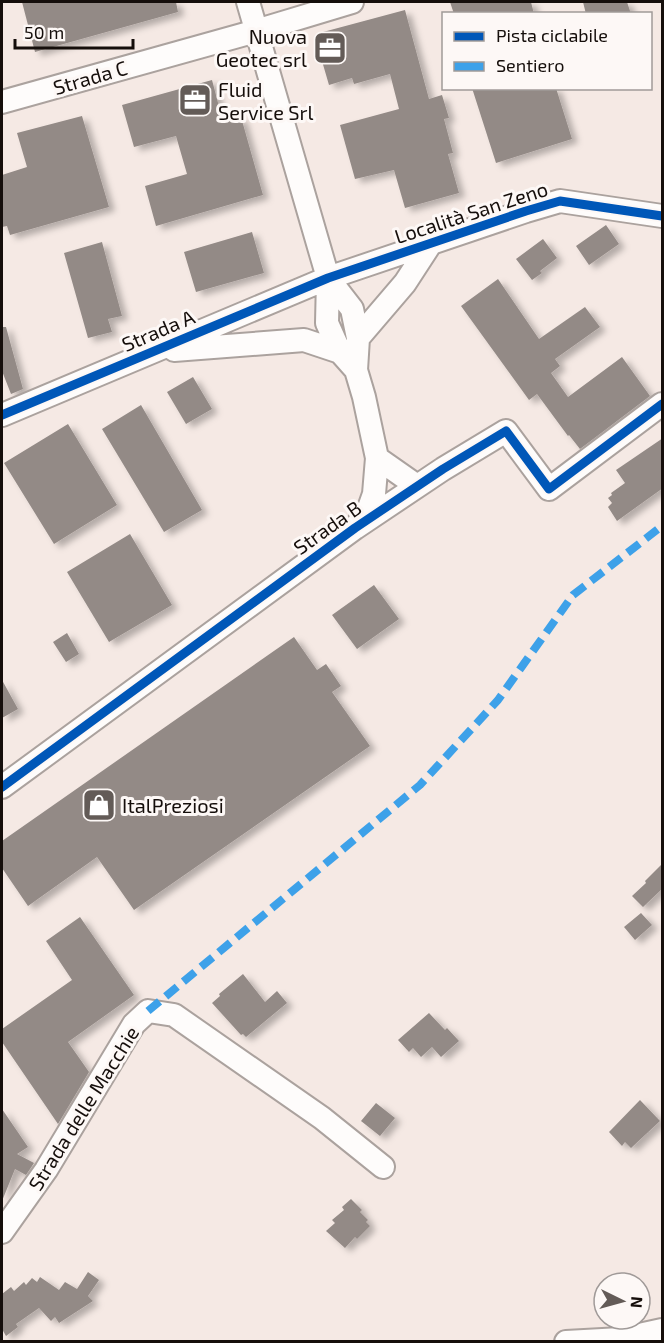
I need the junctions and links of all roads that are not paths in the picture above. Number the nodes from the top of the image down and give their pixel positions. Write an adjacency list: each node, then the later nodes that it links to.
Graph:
1 (248, 2): 3 (street, Strada B)
2 (352, 2): 3 (street, Strada C)
3 (256, 31): 4 (street, Strada C); 7 (street, Strada B)
4 (2, 102)
5 (663, 216): 6 (street, Località San Zeno)
6 (431, 243): 7 (street, Località San Zeno); 8 (street)
7 (328, 278): 8 (street, Strada B); 9 (street, Strada A); 10 (street, Strada B)
8 (358, 338): 11 (street, Strada B)
9 (152, 352): 10 (street, Strada B); 13 (street, Strada A)
10 (340, 352): 11 (street, Strada B)
11 (356, 370): 14 (street, Strada B)
12 (663, 404): 15 (street, Strada B)
13 (2, 415)
14 (377, 458): 15 (street); 16 (street, Strada B)
15 (417, 486): 16 (street, Strada B)
16 (355, 528): 17 (street, Strada B)
17 (2, 787)
18 (383, 1167): 19 (street, Strada delle Macchie)
19 (2, 1232)
20 (663, 1330): 21 (street)
21 (566, 1341)

